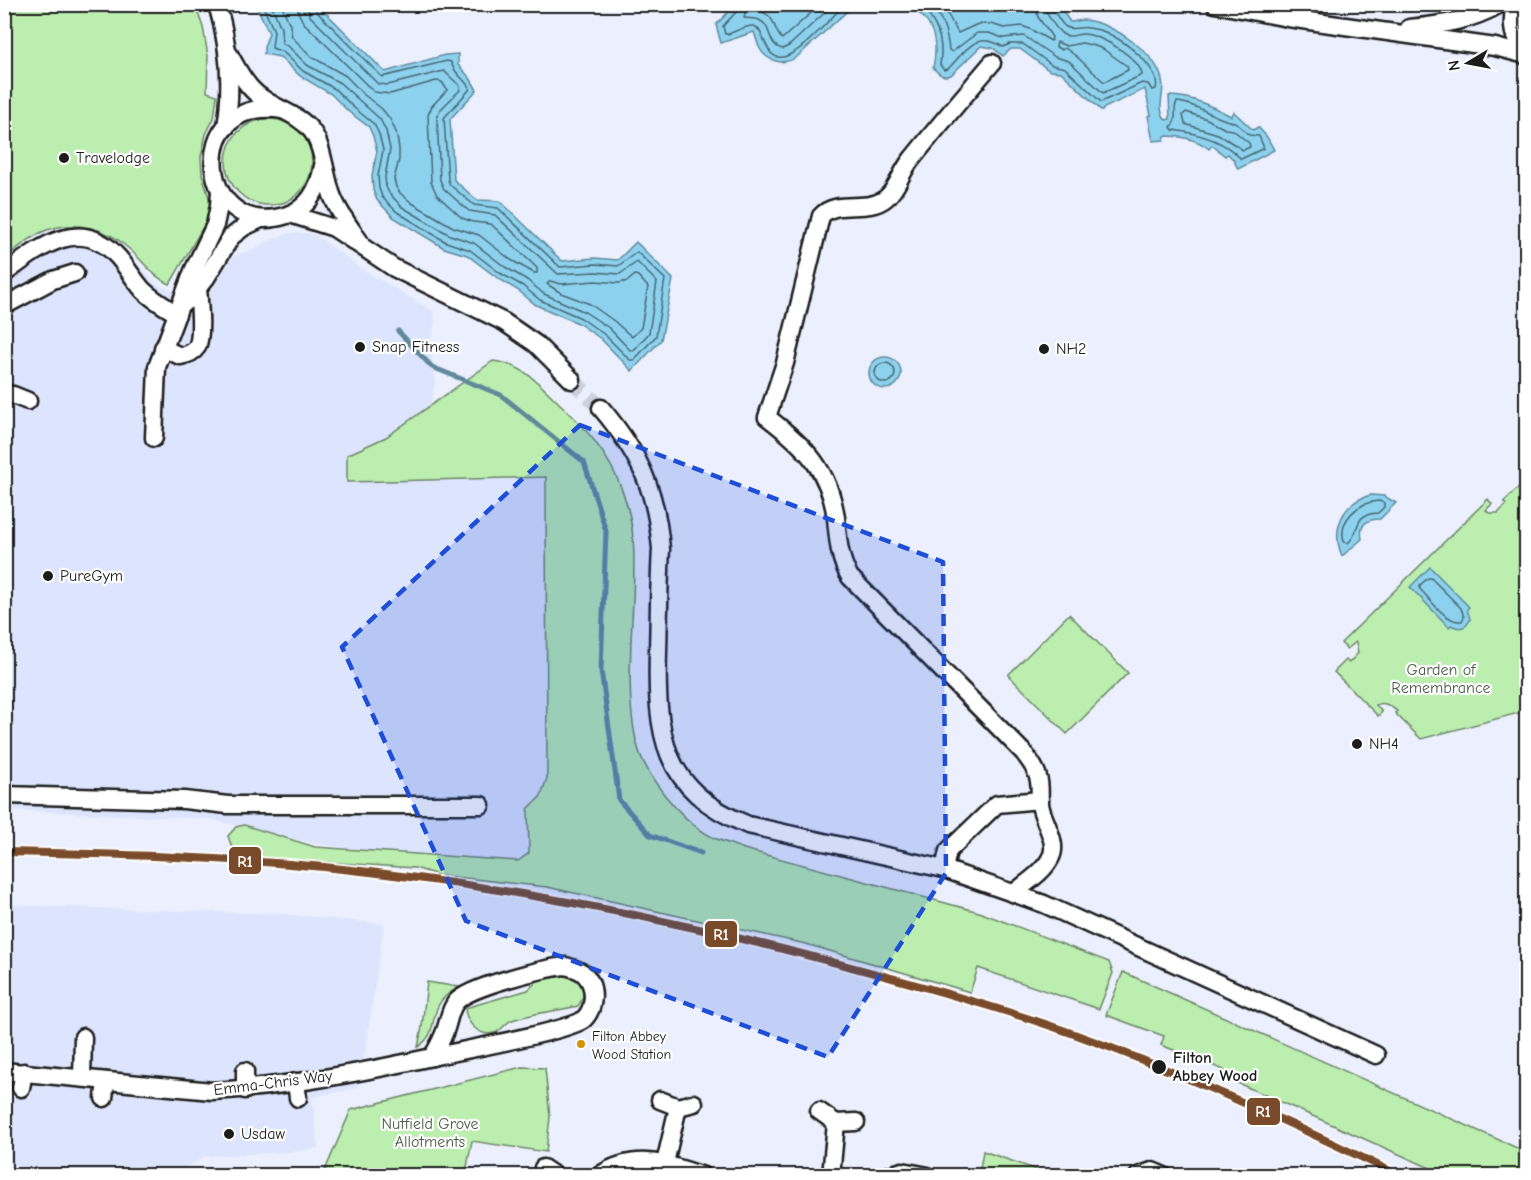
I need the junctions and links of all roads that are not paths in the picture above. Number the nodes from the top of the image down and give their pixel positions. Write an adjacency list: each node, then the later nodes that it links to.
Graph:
1 (217, 4): 6 (street)
2 (1215, 4): 5 (street)
3 (1500, 4): 5 (street)
4 (1515, 4): 7 (street)
5 (1381, 31): 7 (street)
6 (229, 54): 9 (street); 10 (street)
7 (1526, 55)
8 (992, 63): 28 (street)
9 (283, 110): 10 (street); 11 (street)
10 (226, 127): 12 (street)
11 (323, 166): 13 (street); 15 (street)
12 (220, 191): 14 (street); 20 (street)
13 (290, 214): 14 (street); 15 (street)
14 (261, 219): 18 (street)
15 (363, 246): 22 (street)
16 (75, 273): 19 (street)
17 (4, 274): 20 (street)
18 (198, 288): 20 (street); 21 (street)
19 (4, 306)
20 (177, 314): 21 (street)
21 (163, 348): 26 (street)
22 (572, 380)
23 (4, 394): 24 (street)
24 (28, 401)
25 (601, 408): 30 (street)
26 (154, 438)
27 (4, 795): 29 (street)
28 (1040, 800): 30 (street); 31 (street)
29 (482, 805)
30 (944, 869): 31 (street)
31 (1014, 893): 35 (street)
32 (446, 1030): 34 (street); 34 (street, Emma-Chris Way); 36 (street, Emma-Chris Way)
33 (83, 1037): 39 (street)
34 (480, 1046): 36 (street, Emma-Chris Way)
35 (1376, 1055)
36 (432, 1057): 40 (street, Emma-Chris Way)
37 (4, 1071): 39 (street, Emma-Chris Way)
38 (245, 1071): 40 (street)
39 (82, 1078): 40 (street, Emma-Chris Way)
40 (245, 1090)
41 (660, 1100): 45 (street)
42 (819, 1111): 44 (street)
43 (856, 1122): 44 (street)
44 (836, 1123): 48 (street)
45 (665, 1162): 46 (street); 47 (street)
46 (599, 1176)
47 (703, 1176)
48 (831, 1176)
49 (887, 1176): 50 (street)
50 (928, 1176)
51 (1138, 1176): 52 (street)
52 (1164, 1176)

